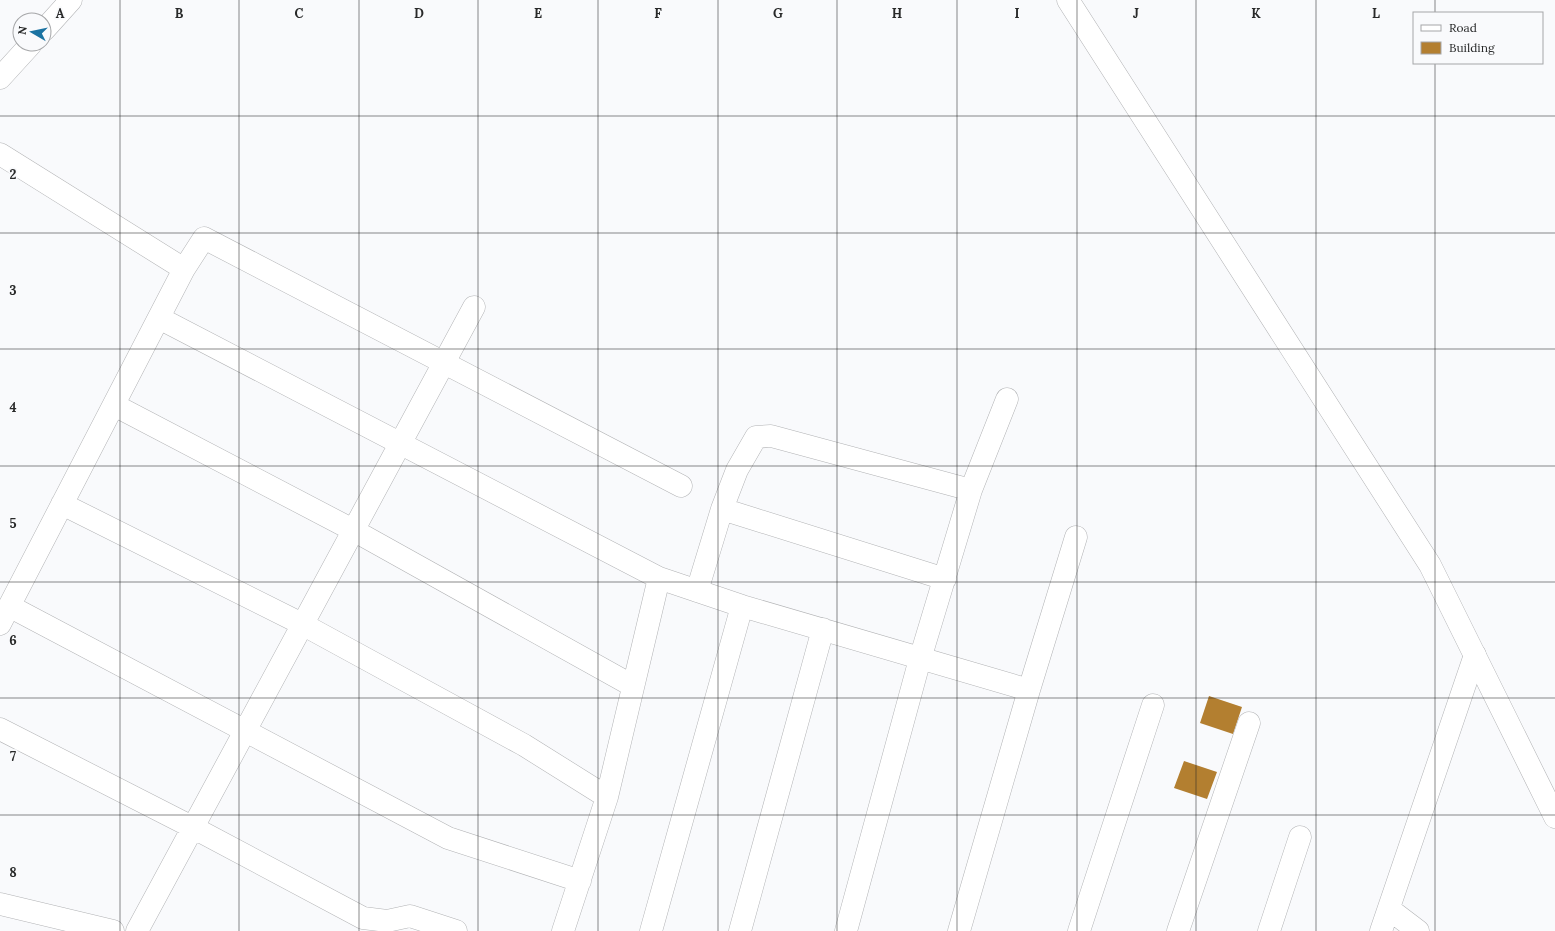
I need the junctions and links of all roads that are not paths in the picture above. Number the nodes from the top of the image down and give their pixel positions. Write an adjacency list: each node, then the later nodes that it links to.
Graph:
1 (71, 0): 3 (street)
2 (1068, 0): 27 (street)
3 (52, 21)
4 (24, 52): 5 (street)
5 (0, 78)
6 (0, 154): 7 (street)
7 (184, 269): 9 (street); 10 (street)
8 (474, 307): 10 (street)
9 (159, 318): 12 (street); 13 (street)
10 (444, 363): 13 (street); 14 (street)
11 (1008, 399): 15 (street)
12 (114, 405): 16 (street); 18 (street)
13 (400, 443): 18 (street); 20 (street)
14 (681, 486)
15 (971, 490): 17 (street); 21 (street)
16 (62, 504): 24 (street); 25 (street)
17 (722, 510): 21 (street); 22 (street)
18 (353, 530): 25 (street); 29 (street)
19 (1076, 536): 30 (street)
20 (659, 578): 22 (street); 29 (street)
21 (945, 579): 28 (street)
22 (697, 591): 23 (street)
23 (742, 606): 26 (street); 47 (street)
24 (4, 615): 34 (street)
25 (302, 624): 34 (street); 35 (street)
26 (823, 629): 28 (street); 48 (street)
27 (1475, 655): 36 (street); 41 (street)
28 (920, 659): 30 (street); 49 (street)
29 (633, 686): 35 (street)
30 (1029, 690): 50 (street)
31 (1153, 705): 51 (street)
32 (1249, 723): 52 (street)
33 (0, 729): 37 (street)
34 (244, 731): 37 (street); 39 (street)
35 (607, 797): 39 (street)
36 (1555, 817)
37 (192, 827): 44 (street); 45 (street)
38 (1300, 837): 53 (street)
39 (580, 882): 46 (street)
40 (0, 904): 42 (street)
41 (1388, 909): 54 (street); 55 (street)
42 (35, 922): 43 (street)
43 (113, 931)
44 (137, 931)
45 (456, 931)
46 (563, 931)
47 (651, 931)
48 (740, 931)
49 (846, 931)
50 (959, 931)
51 (1079, 931)
52 (1178, 931)
53 (1269, 931)
54 (1381, 931)
55 (1418, 931)

